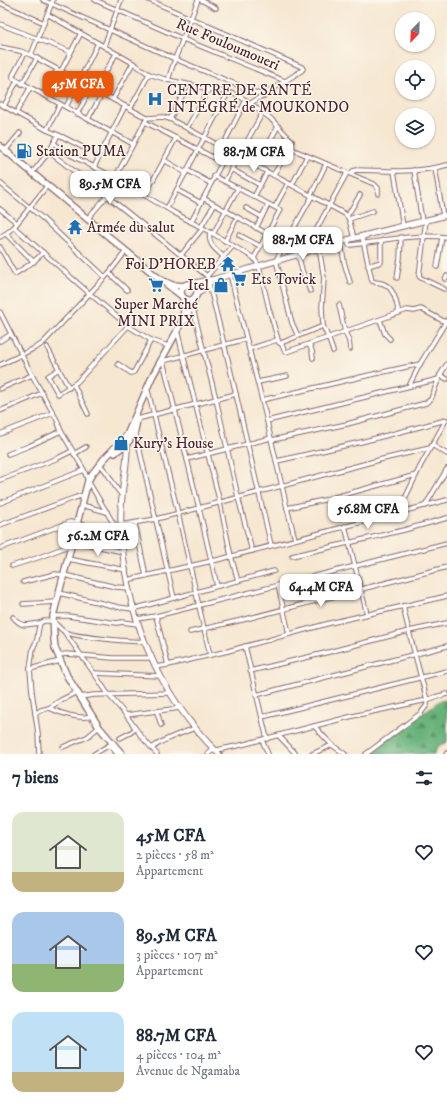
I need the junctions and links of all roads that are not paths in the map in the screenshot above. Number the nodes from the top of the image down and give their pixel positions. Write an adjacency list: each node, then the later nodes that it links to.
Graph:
1 (43, 0): 7 (street)
2 (95, 0): 10 (street, Rue Fouloumoueri)
3 (121, 0): 10 (street)
4 (149, 0): 12 (street)
5 (198, 0): 12 (street)
6 (201, 0): 9 (street)
7 (52, 2): 11 (street); 15 (street)
8 (0, 3): 13 (street)
9 (216, 8)
10 (118, 10): 15 (street); 18 (street, Rue Fouloumoueri)
11 (47, 14): 13 (street); 16 (street)
12 (191, 18): 18 (street); 34 (street)
13 (44, 23): 17 (street)
14 (0, 24): 17 (street)
15 (110, 30): 20 (street); 27 (street)
16 (81, 33): 19 (street); 22 (street)
17 (38, 39): 22 (street); 25 (street)
18 (183, 39): 27 (street); 34 (street, Rue Fouloumoueri)
19 (98, 43): 20 (street); 33 (street)
20 (104, 46): 24 (street)
21 (0, 47): 23 (street)
22 (70, 52): 29 (street)
23 (25, 53): 25 (street); 32 (street)
24 (116, 54): 28 (street); 40 (street)
25 (31, 55): 26 (street)
26 (36, 58): 29 (street); 35 (street)
27 (175, 59): 31 (street); 44 (street)
28 (132, 63): 30 (street); 45 (street)
29 (59, 70): 33 (street); 43 (street)
30 (149, 74): 31 (street); 52 (street)
31 (168, 80): 36 (street)
32 (17, 81): 35 (street); 49 (street)
33 (78, 81): 38 (street); 51 (street)
34 (285, 81): 44 (street)
35 (22, 84): 37 (street)
36 (188, 85): 39 (street); 58 (street)
37 (30, 88): 43 (street); 54 (street)
38 (91, 88): 40 (street); 55 (street)
39 (209, 89): 41 (street); 61 (street)
40 (95, 90): 42 (street)
41 (228, 93): 46 (street); 67 (street)
42 (102, 94): 45 (street); 57 (street)
43 (43, 95): 48 (street)
44 (264, 96): 47 (street)
45 (113, 99): 50 (street)
46 (246, 100): 47 (street); 70 (street)
47 (251, 103): 53 (street)
48 (60, 104): 51 (street); 62 (street)
49 (2, 105): 54 (street)
50 (125, 106): 52 (street); 64 (street)
51 (66, 107): 55 (street)
52 (130, 109): 56 (street)
53 (263, 112): 60 (street); 77 (street)
54 (16, 113): 62 (street)
55 (77, 114): 57 (street)
56 (147, 118): 58 (street); 59 (street)
57 (88, 119): 64 (street)
58 (170, 119): 61 (street)
59 (145, 122): 66 (street); 69 (street)
60 (278, 126): 71 (street); 83 (street)
61 (187, 128): 67 (street)
62 (47, 130): 65 (street)
63 (20, 132): 72 (street)
64 (112, 132): 69 (street); 84 (street)
65 (58, 135): 68 (street); 73 (street)
66 (176, 138): 74 (street); 79 (street)
67 (204, 138): 70 (street); 74 (street)
68 (54, 143): 76 (street); 84 (street)
69 (133, 144): 95 (street)
70 (222, 147): 75 (street)
71 (292, 147): 78 (street); 93 (street)
72 (2, 149): 91 (main road)
73 (86, 149)
74 (198, 149): 80 (street); 89 (street)
75 (228, 150): 77 (street); 80 (street)
76 (48, 152): 91 (street); 109 (street)
77 (239, 156): 83 (street); 86 (street)
78 (307, 156): 81 (street); 100 (street)
79 (164, 160): 89 (street); 106 (street)
80 (222, 162): 94 (street)
81 (326, 164): 92 (street); 107 (street)
82 (447, 165): 85 (street)
83 (257, 166): 90 (street)
84 (94, 167): 95 (street)
85 (435, 168): 87 (street); 123 (street)
86 (231, 169): 97 (street); 101 (street)
87 (414, 170): 88 (street); 128 (street)
88 (394, 171): 92 (street); 131 (street)
89 (187, 172): 99 (street); 104 (street)
90 (268, 172): 93 (street); 101 (street)
91 (32, 173): 102 (main road)
92 (349, 174): 105 (street); 115 (street)
93 (273, 175): 100 (street)
94 (214, 176): 97 (street); 99 (street)
95 (115, 178): 96 (street)
96 (120, 181): 106 (street); 109 (street)
97 (225, 182): 103 (street)
98 (0, 183): 117 (street)
99 (210, 183): 111 (street)
100 (290, 184): 107 (street); 116 (street)
101 (260, 185): 110 (street)
102 (47, 186): 117 (street); 125 (main road)
103 (238, 188): 110 (street); 121 (street)
104 (177, 190): 112 (street); 118 (street)
105 (378, 194)
106 (145, 195): 118 (street)
107 (310, 195): 115 (street); 162 (street)
108 (360, 195): 127 (street)
109 (108, 196): 125 (street); 159 (street)
110 (254, 196): 113 (street)
111 (203, 198): 112 (street); 114 (street)
112 (201, 203): 129 (street)
113 (268, 204): 116 (street); 124 (street)
114 (214, 205): 121 (street); 132 (street)
115 (330, 206): 127 (street); 157 (street)
116 (275, 207): 135 (street)
117 (30, 208): 130 (street); 169 (street)
118 (167, 208): 129 (street)
119 (246, 208): 124 (street)
120 (0, 209): 130 (street)
121 (225, 211): 126 (street); 134 (street)
122 (373, 211): 127 (street)
123 (445, 215): 128 (street)
124 (262, 217): 133 (street)
125 (88, 218): 155 (main road)
126 (237, 218): 133 (street); 147 (street)
127 (348, 218): 145 (street)
128 (424, 221): 131 (street); 141 (street)
129 (190, 222): 132 (street)
130 (16, 225): 136 (street); 156 (street)
131 (403, 226): 137 (street)
132 (202, 228): 134 (street); 159 (street)
133 (256, 228): 135 (street)
134 (212, 233): 147 (street); 160 (street)
135 (266, 233): 152 (street)
136 (6, 234): 139 (street); 163 (street)
137 (390, 234): 140 (street); 143 (street); 148 (street)
138 (238, 235): 152 (street)
139 (0, 236)
140 (362, 236): 145 (street); 150 (street)
141 (424, 236): 142 (street); 143 (street); 175 (street)
142 (442, 236): 144 (street); 166 (street)
143 (401, 237): 170 (street)
144 (447, 237)
145 (354, 238): 146 (street)
146 (347, 240): 149 (street); 150 (street)
147 (225, 241): 151 (street)
148 (381, 241): 150 (street); 165 (street)
149 (341, 242): 154 (street); 173 (street)
150 (364, 244): 165 (street)
151 (233, 246): 160 (street); 161 (street)
152 (260, 246): 161 (street)
153 (0, 247): 163 (street)
154 (319, 248): 157 (street); 188 (street)
155 (126, 251): 167 (street); 172 (main road)
156 (43, 252): 163 (street); 178 (street)
157 (306, 252): 158 (street)
158 (298, 254): 162 (street); 177 (street)
159 (181, 255): 171 (street)
160 (224, 257): 171 (street)
161 (254, 258): 164 (street)
162 (276, 260): 164 (street); 192 (street)
163 (34, 262)
164 (259, 266): 168 (street); 197 (street)
165 (368, 266): 183 (street)
166 (437, 267)
167 (109, 273): 169 (street); 176 (street)
168 (230, 274): 171 (street); 194 (street)
169 (104, 277): 178 (street)
170 (397, 278)
171 (208, 280): 174 (street); 180 (street); 201 (street)
172 (162, 281): 174 (main road); 179 (main road)
173 (350, 282)
174 (187, 285): 179 (main road); 180 (main road)
175 (444, 289)
176 (127, 290)
177 (310, 290)
178 (89, 293): 187 (street); 208 (street)
179 (183, 296): 180 (main road); 202 (main road)
180 (196, 296): 181 (main road)
181 (192, 305): 191 (main road); 206 (street)
182 (339, 305): 189 (street)
183 (399, 313): 185 (street); 186 (street)
184 (1, 315): 190 (street)
185 (380, 320): 189 (street); 195 (street)
186 (446, 322): 213 (street)
187 (128, 326): 196 (street); 222 (street)
188 (323, 326): 192 (street); 193 (street)
189 (345, 332): 193 (street); 205 (street)
190 (11, 334): 198 (street); 208 (street)
191 (178, 334): 209 (street); 211 (main road)
192 (298, 336): 199 (street)
193 (328, 337): 200 (street); 207 (street)
194 (246, 339): 201 (street); 204 (street)
195 (390, 339)
196 (151, 340): 202 (street); 212 (street)
197 (277, 340): 199 (street); 204 (street)
198 (0, 341)
199 (281, 343): 200 (street)
200 (309, 344): 210 (street)
201 (224, 345): 206 (street); 228 (street)
202 (168, 346): 243 (main road)
203 (47, 347): 216 (street)
204 (248, 349): 221 (street)
205 (350, 349)
206 (204, 350): 209 (street); 229 (street)
207 (334, 351)
208 (21, 354): 215 (street); 217 (street)
209 (184, 355): 211 (street); 231 (street)
210 (313, 358)
211 (163, 361): 226 (main road); 232 (street)
212 (118, 364)
213 (420, 364): 223 (street); 230 (street)
214 (447, 364): 219 (street)
215 (0, 365)
216 (59, 369): 224 (street); 224 (street)
217 (32, 375): 225 (street); 227 (street)
218 (287, 376): 221 (street)
219 (440, 377): 220 (street); 223 (street); 244 (street)
220 (447, 379)
221 (258, 382): 230 (street)
222 (74, 385): 224 (street); 235 (street)
223 (409, 386): 239 (street)
224 (69, 388)
225 (0, 389)
226 (148, 391): 236 (street); 237 (main road)
227 (42, 393): 233 (street); 234 (street)
228 (236, 394): 229 (street); 245 (street)
229 (216, 399): 231 (street); 249 (street)
230 (262, 400): 239 (street)
231 (196, 404): 232 (street); 251 (street)
232 (175, 409): 236 (street); 255 (street)
233 (0, 411)
234 (53, 413): 241 (street); 242 (street)
235 (88, 414)
236 (154, 414): 237 (street); 276 (street)
237 (138, 419): 240 (main road)
238 (446, 419): 248 (street); 256 (street)
239 (267, 421): 244 (street)
240 (135, 430): 243 (main road); 279 (street)
241 (61, 431): 250 (street); 252 (street)
242 (0, 434)
243 (128, 436): 246 (main road); 254 (street); 257 (main road)
244 (272, 439): 245 (street); 256 (street)
245 (248, 443): 249 (street); 264 (street)
246 (127, 444): 254 (street); 257 (main road)
247 (86, 447): 250 (street)
248 (431, 447): 253 (street); 260 (street); 263 (street)
249 (228, 449): 251 (street); 267 (street)
250 (73, 452): 259 (street); 261 (street)
251 (208, 453): 255 (street); 270 (street)
252 (8, 454)
253 (447, 454)
254 (126, 458): 266 (street)
255 (187, 459): 273 (street)
256 (277, 461): 263 (street)
257 (100, 464): 262 (main road); 266 (street)
258 (447, 469): 272 (street)
259 (84, 470): 262 (street); 269 (street)
260 (416, 475): 274 (street); 277 (street)
261 (0, 480)
262 (88, 481): 265 (main road); 275 (street)
263 (282, 487): 264 (street); 274 (street)
264 (258, 492): 267 (street); 289 (street)
265 (84, 496): 271 (main road); 282 (street)
266 (122, 496): 284 (street)
267 (238, 497): 270 (street); 291 (street)
268 (447, 500): 272 (street)
269 (0, 503)
270 (220, 503): 273 (street); 293 (street)
271 (82, 505): 275 (street); 280 (main road)
272 (425, 506): 277 (street)
273 (199, 508): 276 (street); 296 (street)
274 (287, 508): 285 (street)
275 (107, 512): 284 (street)
276 (178, 513): 279 (street); 298 (street)
277 (398, 513): 283 (street)
278 (447, 518): 287 (street)
279 (156, 519): 281 (street); 302 (street)
280 (77, 523): 284 (street); 286 (main road); 290 (street)
281 (135, 523): 284 (street); 305 (street)
282 (0, 525)
283 (345, 526): 285 (street); 287 (street)
284 (120, 529): 292 (street)
285 (295, 539): 289 (street)
286 (73, 543): 292 (street); 295 (main road); 297 (street)
287 (349, 543): 294 (street); 299 (street)
288 (447, 544): 299 (street)
289 (271, 545): 291 (street)
290 (1, 548)
291 (252, 551): 293 (street)
292 (123, 552): 301 (street)
293 (231, 556): 296 (street); 307 (street)
294 (292, 556)
295 (68, 559): 301 (street); 304 (main road)
296 (212, 561): 298 (street); 310 (street)
297 (12, 566)
298 (190, 566): 302 (street); 313 (street)
299 (355, 566): 309 (street); 312 (street)
300 (447, 567): 312 (street)
301 (126, 570): 306 (street)
302 (168, 571): 305 (street); 316 (street)
303 (274, 571): 307 (street)
304 (64, 575): 308 (street); 311 (street); 314 (main road)
305 (146, 576): 306 (street)
306 (127, 580): 311 (street)
307 (238, 581): 310 (street)
308 (23, 582)
309 (278, 585): 319 (street); 322 (street)
310 (217, 586): 313 (street)
311 (128, 588): 321 (street)
312 (361, 589): 322 (street); 323 (street)
313 (196, 592): 316 (street); 319 (street)
314 (59, 594): 317 (main road); 321 (street)
315 (447, 596): 320 (street)
316 (174, 598): 321 (street)
317 (56, 602): 318 (street); 326 (main road)
318 (23, 604)
319 (199, 605): 324 (street); 330 (street)
320 (404, 606): 323 (street); 331 (street)
321 (133, 609): 327 (street)
322 (283, 609): 330 (street); 334 (street)
323 (368, 614): 334 (street)
324 (156, 616): 327 (street); 343 (street)
325 (13, 618): 329 (street)
326 (53, 619): 327 (street); 329 (street); 333 (street); 341 (main road)
327 (138, 622): 335 (street)
328 (447, 622): 331 (street)
329 (40, 623): 345 (street)
330 (204, 628): 332 (street); 339 (street)
331 (409, 631): 338 (street); 346 (street)
332 (190, 632)
333 (65, 633): 335 (street); 340 (street)
334 (289, 634): 336 (street)
335 (144, 641): 342 (street)
336 (244, 646): 339 (street); 346 (street)
337 (447, 646): 338 (street)
338 (416, 654): 350 (street); 355 (street)
339 (210, 655): 343 (street)
340 (81, 656): 341 (street); 342 (street); 348 (street)
341 (59, 658): 345 (street); 354 (main road)
342 (152, 658): 344 (street)
343 (168, 665): 344 (street)
344 (156, 667): 349 (street)
345 (30, 669): 360 (street)
346 (250, 671): 355 (street)
347 (447, 671): 350 (street)
348 (94, 673): 349 (street); 352 (street)
349 (160, 676): 351 (street)
350 (421, 677): 356 (street); 363 (street)
351 (170, 693): 352 (street); 358 (street)
352 (108, 694): 354 (street); 362 (street)
353 (447, 694): 356 (street)
354 (79, 695): 357 (street); 361 (main road)
355 (256, 695): 363 (street)
356 (427, 700): 365 (street); 388 (street)
357 (49, 708): 360 (street); 361 (street)
358 (180, 708): 359 (street); 367 (street)
359 (158, 712): 362 (street); 364 (street)
360 (35, 714): 378 (street)
361 (92, 716): 366 (main road)
362 (126, 716): 368 (street)
363 (262, 717): 371 (street)
364 (161, 725)
365 (314, 726): 369 (street); 374 (street)
366 (99, 727): 373 (main road); 375 (street)
367 (195, 728): 376 (street); 377 (street)
368 (135, 729): 370 (street); 376 (street)
369 (279, 736): 371 (street); 385 (street)
370 (120, 738)
371 (267, 738): 372 (street)
372 (262, 740): 377 (street); 384 (street)
373 (111, 744): 379 (street); 380 (street); 381 (main road)
374 (332, 745): 386 (street); 387 (street)
375 (63, 747)
376 (152, 748): 382 (street)
377 (217, 752): 383 (street)
378 (39, 754)
379 (94, 754)
380 (117, 754)
381 (122, 754)
382 (157, 754)
383 (208, 754)
384 (268, 754)
385 (296, 754)
386 (312, 754)
387 (344, 754)
388 (366, 754)

